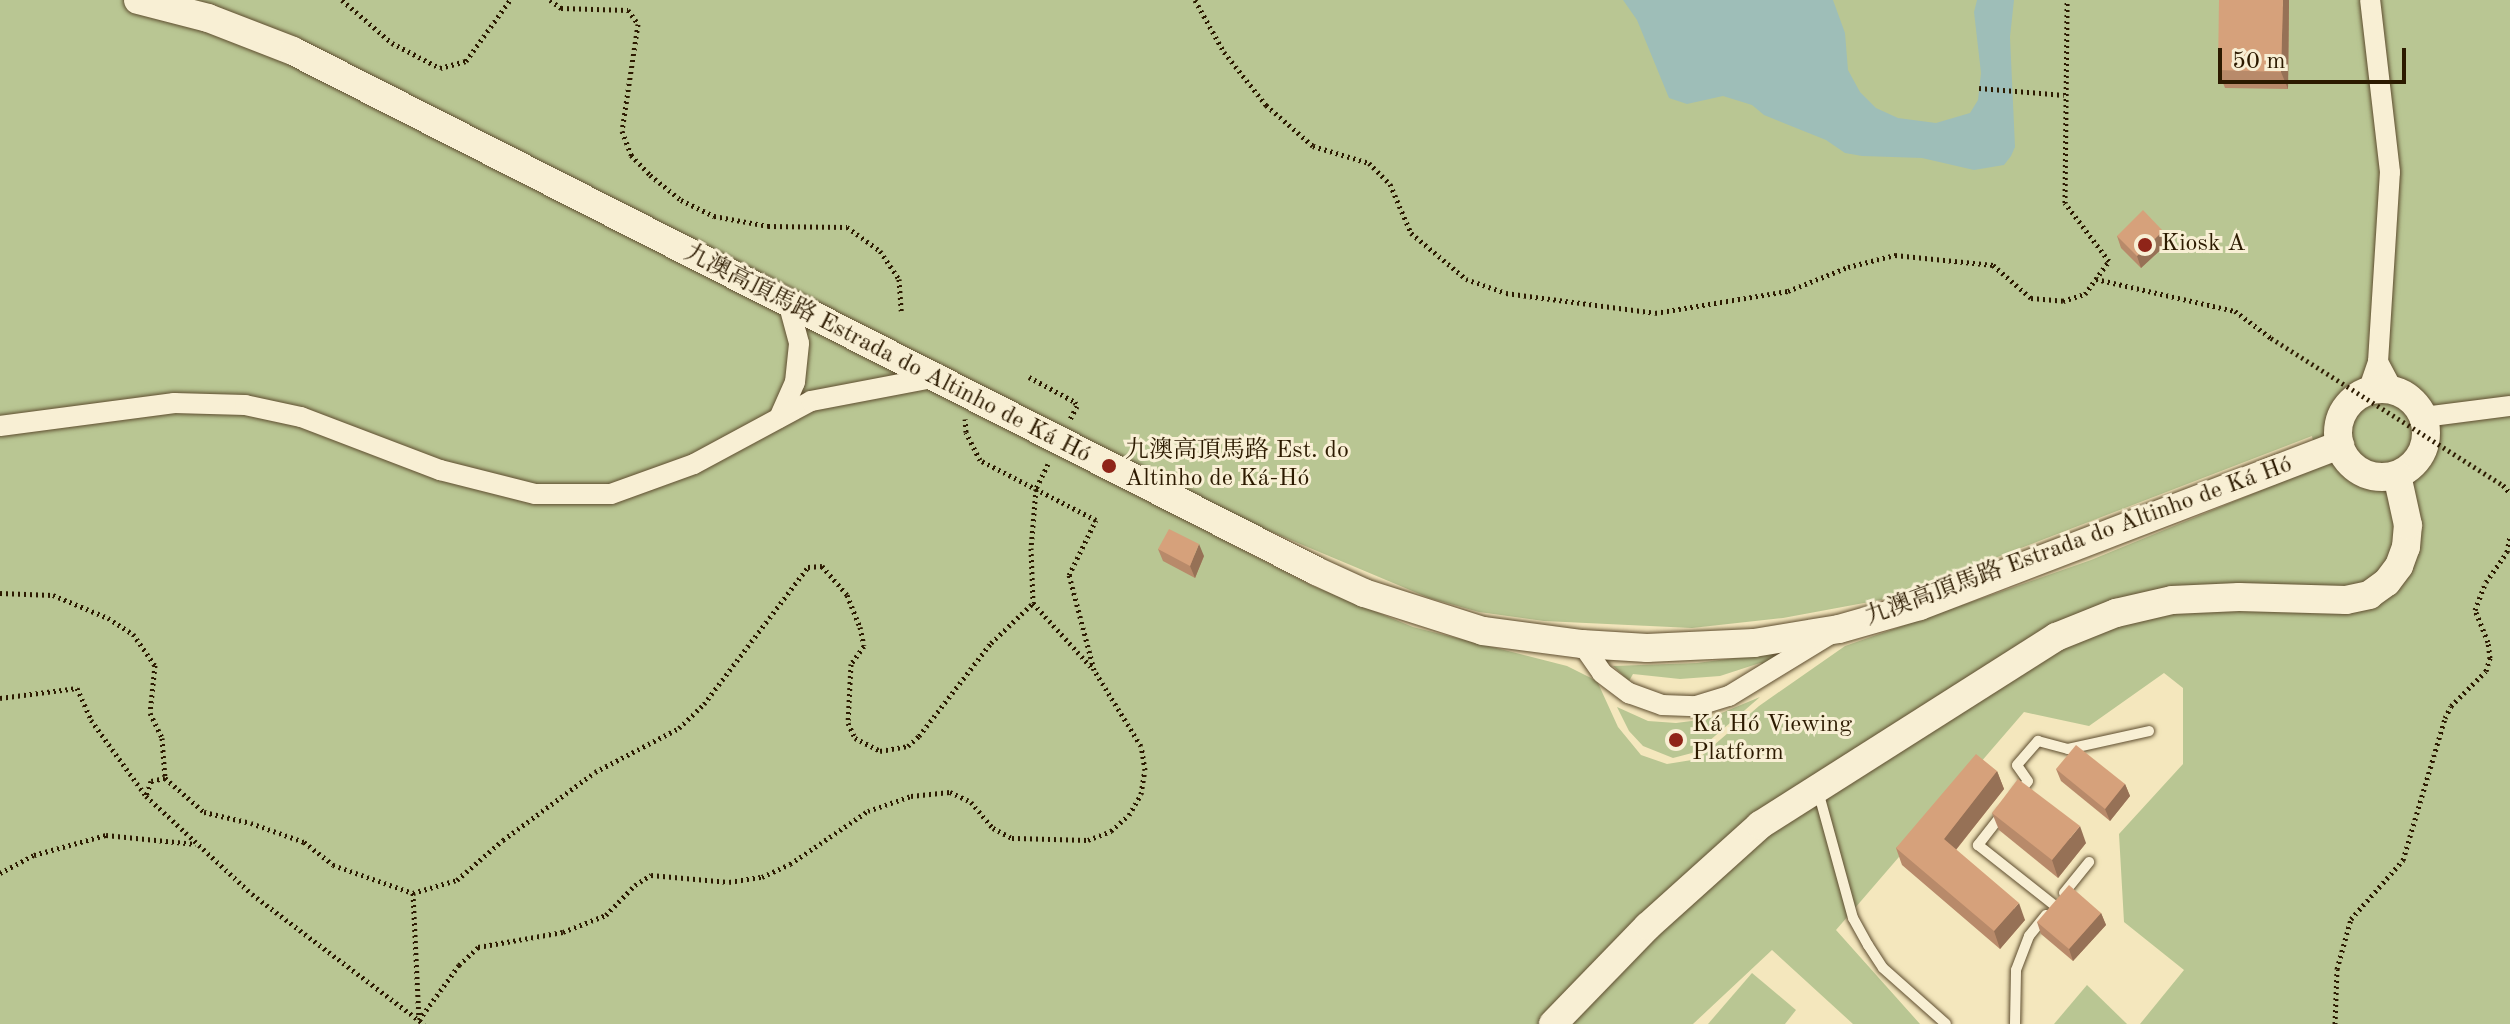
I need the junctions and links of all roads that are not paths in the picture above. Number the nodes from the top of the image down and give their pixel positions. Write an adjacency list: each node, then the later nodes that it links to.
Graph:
1 (138, 0): 3 (main road, 九澳高頂馬路 Estrada do Altinho de Ká Hó)
2 (2370, 0): 5 (street)
3 (789, 305): 4 (main road, 九澳高頂馬路 Estrada do Altinho de Ká Hó); 8 (street)
4 (932, 378): 8 (street); 13 (main road, 九澳高頂馬路 Estrada do Altinho de Ká Hó)
5 (2381, 390): 7 (main road); 10 (main road)
6 (2510, 406): 7 (street)
7 (2424, 417): 11 (main road)
8 (779, 418): 9 (street)
9 (0, 426)
10 (2340, 445): 11 (main road); 12 (main road, 九澳高頂馬路 Estrada do Altinho de Ká Hó)
11 (2397, 475): 15 (main road)
12 (1839, 629): 13 (main road, 九澳高頂馬路 Estrada do Altinho de Ká Hó); 13 (street)
13 (1582, 644)
14 (2149, 731): 17 (lane)
15 (1817, 788): 18 (main road); 19 (lane)
16 (2089, 862): 17 (lane)
17 (2054, 905): 20 (lane)
18 (1553, 1024)
19 (1946, 1024)
20 (2015, 1024)

